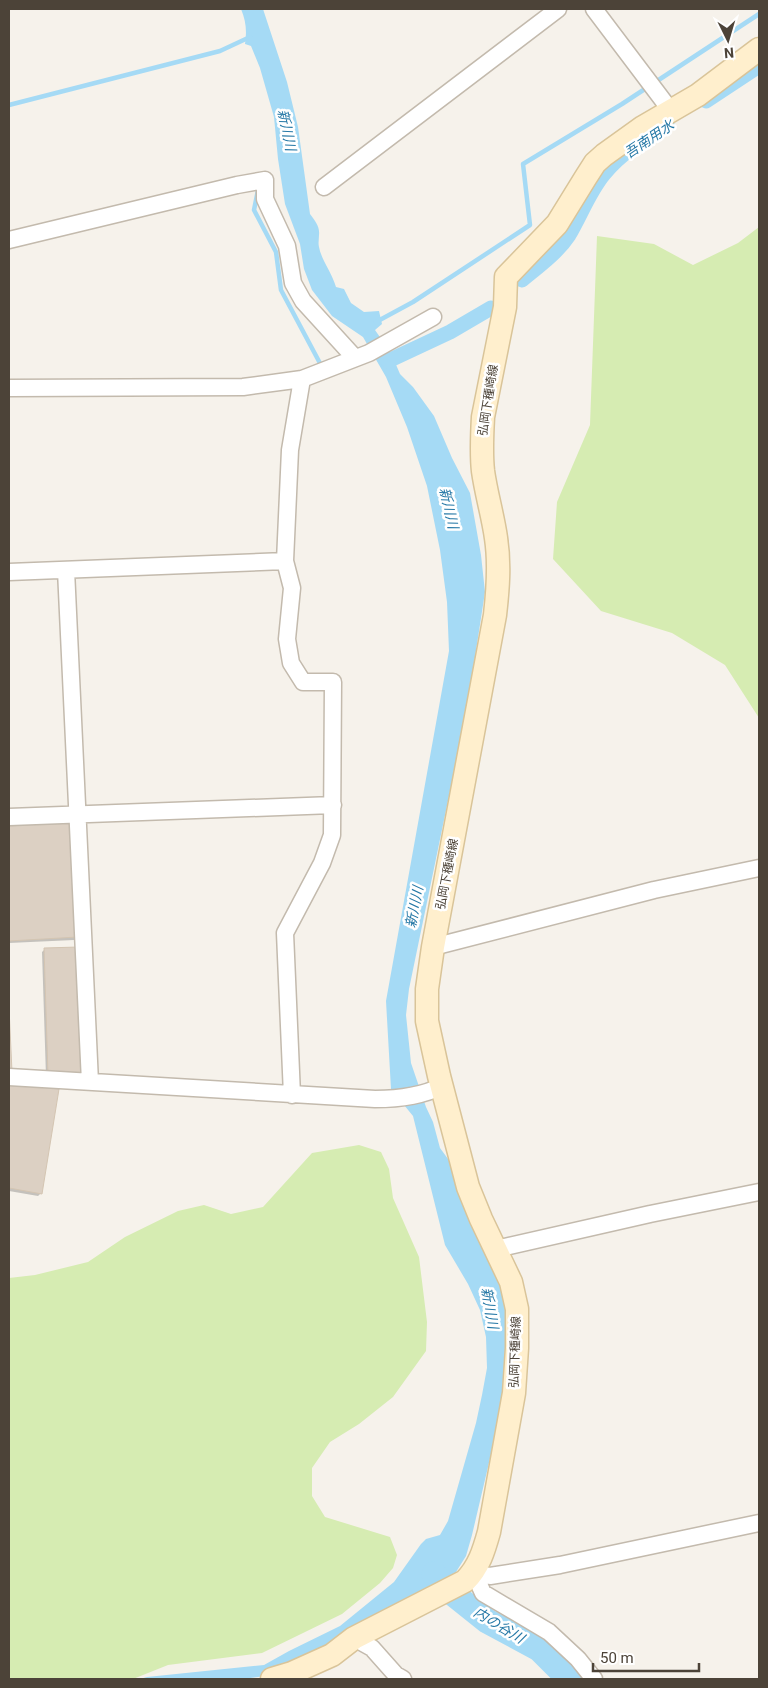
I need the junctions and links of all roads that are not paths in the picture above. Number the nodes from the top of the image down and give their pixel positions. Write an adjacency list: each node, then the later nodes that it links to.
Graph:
1 (558, 9): 5 (street)
2 (594, 9): 4 (street)
3 (759, 49): 4 (main road, 弘岡下種崎線)
4 (671, 111): 18 (main road, 弘岡下種崎線)
5 (324, 187)
6 (9, 240): 8 (street)
7 (433, 317): 8 (street)
8 (362, 356): 9 (street)
9 (302, 379): 10 (street); 11 (street)
10 (9, 388)
11 (285, 561): 12 (street); 14 (street)
12 (66, 570): 13 (street); 15 (street)
13 (9, 572)
14 (333, 805): 15 (street); 22 (street)
15 (78, 814): 16 (street); 20 (street)
16 (9, 817)
17 (759, 868): 18 (street)
18 (433, 947): 21 (main road, 弘岡下種崎線)
19 (9, 1077): 20 (street)
20 (90, 1082): 22 (street)
21 (438, 1089): 22 (street); 24 (main road, 弘岡下種崎線)
22 (292, 1095)
23 (759, 1192): 24 (street)
24 (496, 1250): 26 (main road, 弘岡下種崎線)
25 (759, 1523): 26 (street)
26 (470, 1577): 27 (main road); 30 (street)
27 (354, 1638): 28 (main road); 29 (street)
28 (272, 1679)
29 (404, 1679)
30 (594, 1679)

